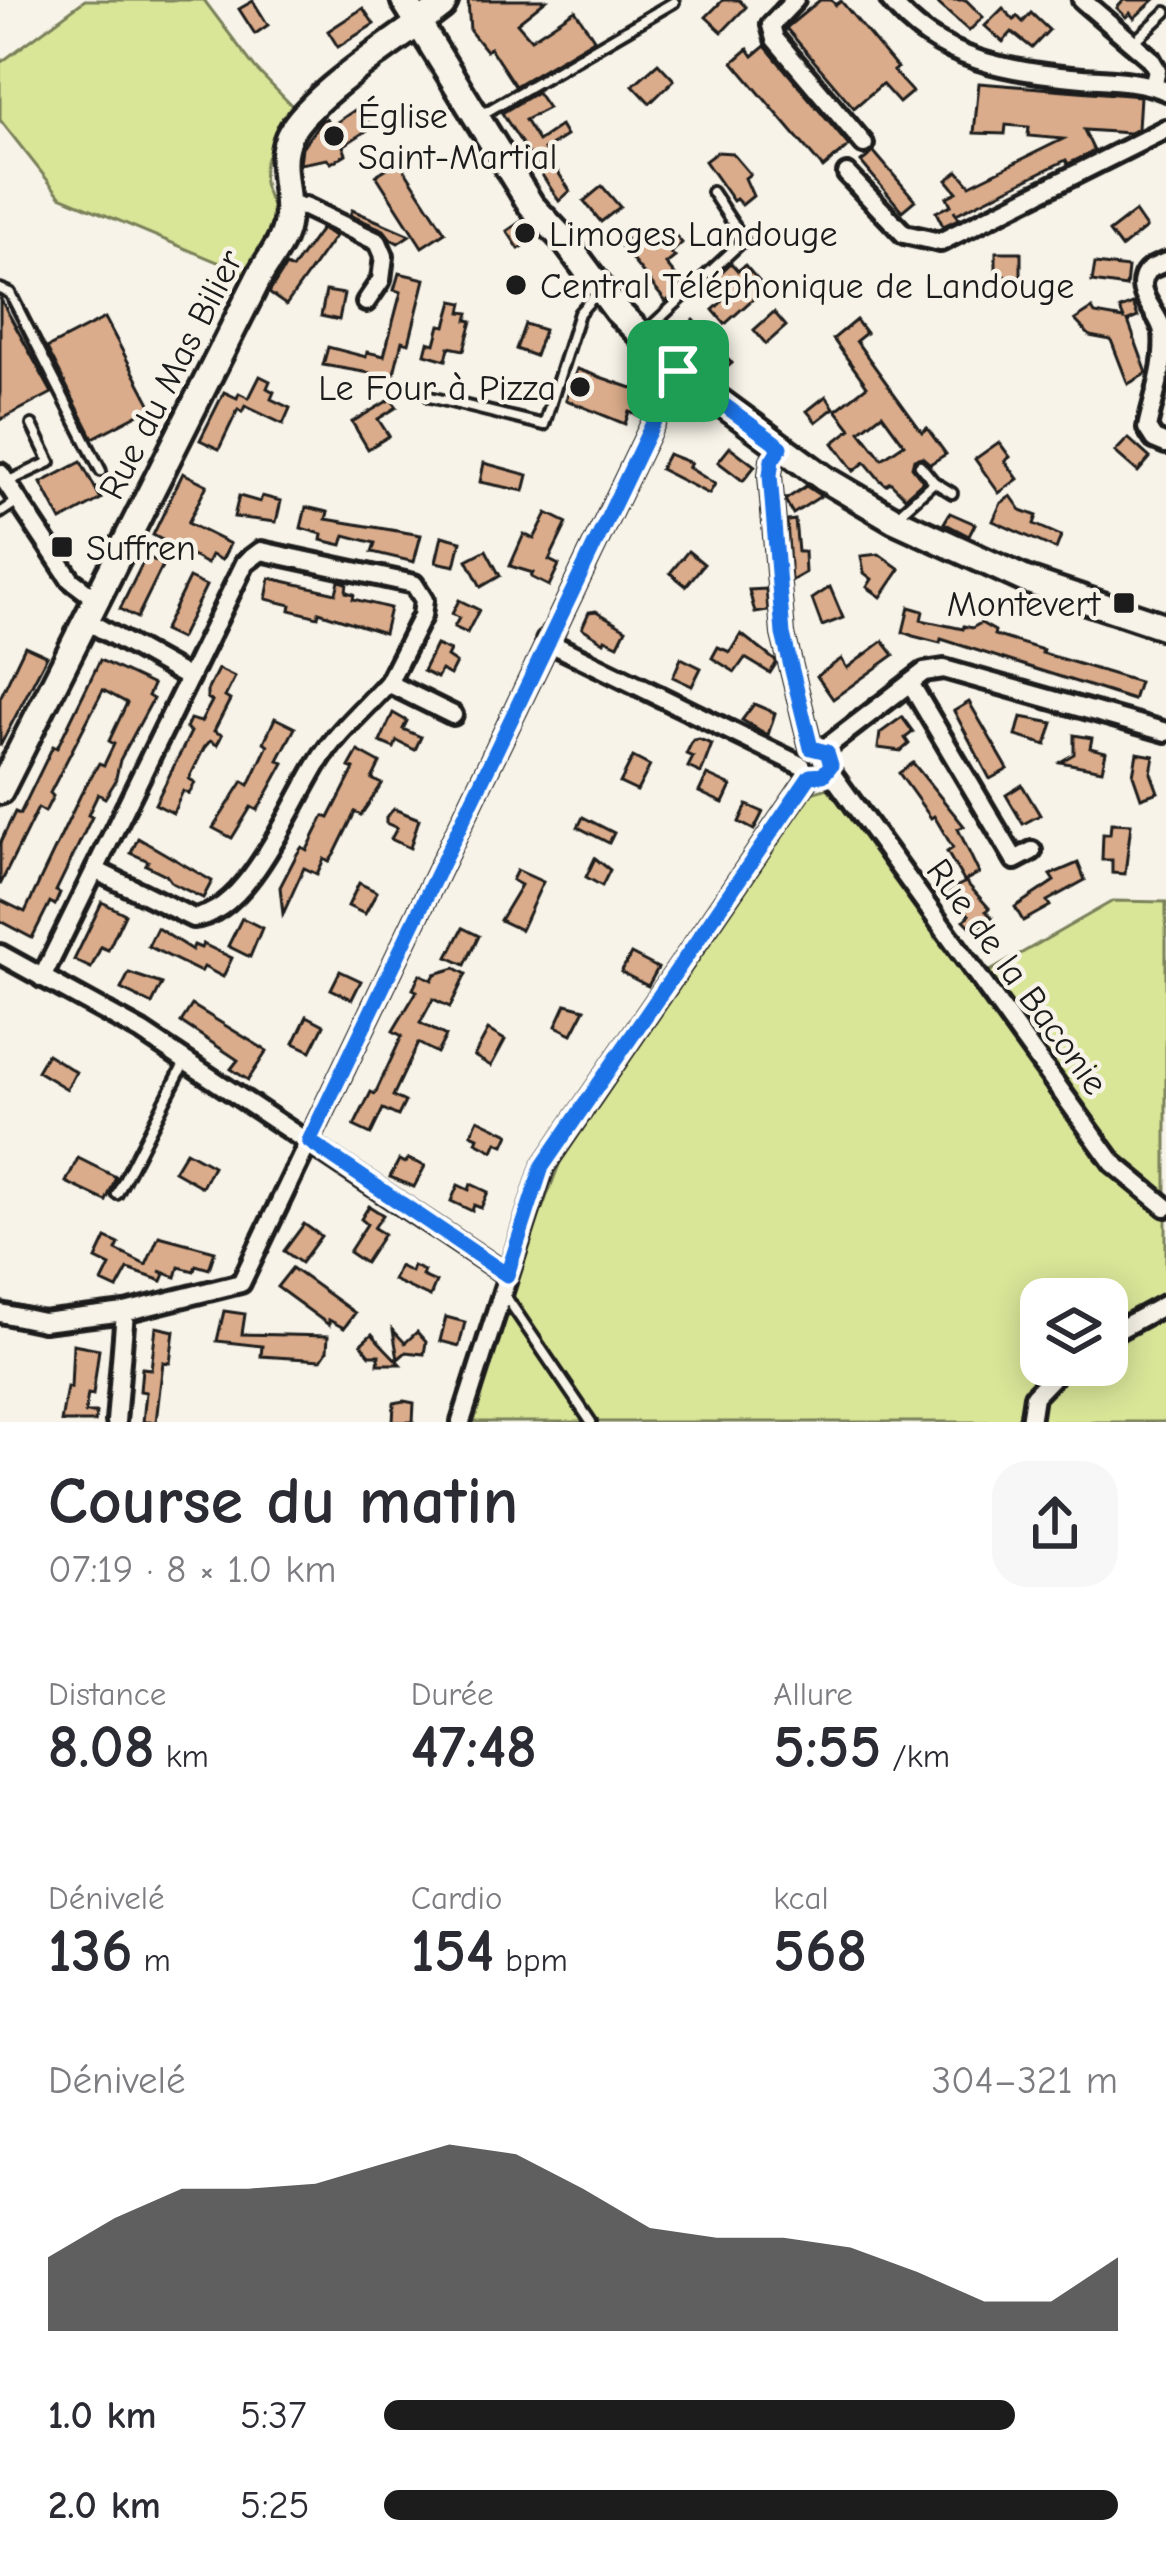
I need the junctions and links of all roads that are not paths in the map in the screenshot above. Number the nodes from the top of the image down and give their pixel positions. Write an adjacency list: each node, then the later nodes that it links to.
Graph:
1 (404, 0): 8 (main road)
2 (445, 0): 8 (main road, Rue du Mas Bilier)
3 (795, 0): 13 (street)
4 (890, 0): 10 (street)
5 (1082, 0): 9 (street)
6 (674, 2): 11 (lane)
7 (1166, 12): 9 (lane)
8 (417, 23): 11 (main road); 16 (main road, Rue du Mas Bilier)
9 (1134, 42): 10 (street)
10 (1160, 88)
11 (476, 118): 19 (main road)
12 (1166, 129): 14 (street)
13 (865, 144)
14 (847, 174)
15 (712, 192): 21 (lane)
16 (288, 206): 20 (street); 35 (main road, Rue du Mas Bilier)
17 (1166, 262): 25 (street)
18 (0, 289): 28 (lane)
19 (600, 291): 21 (main road); 23 (lane)
20 (366, 302)
21 (640, 336): 22 (main road)
22 (678, 371): 26 (main road); 37 (street)
23 (430, 397)
24 (32, 425): 29 (lane)
25 (1166, 444)
26 (781, 447): 34 (main road); 43 (street)
27 (920, 465): 30 (lane)
28 (101, 471)
29 (3, 478): 32 (street)
30 (934, 482): 31 (lane); 34 (lane)
31 (952, 493)
32 (19, 500): 33 (lane); 35 (street)
33 (0, 513)
34 (893, 519): 36 (main road)
35 (90, 610): 38 (street); 46 (main road, Rue du Mas Bilier)
36 (1159, 623)
37 (546, 641): 45 (street); 52 (street)
38 (189, 678): 39 (street); 48 (street)
39 (388, 683): 41 (street); 48 (street)
40 (910, 683): 42 (street); 43 (street); 47 (street)
41 (453, 716)
42 (1166, 732)
43 (817, 749): 44 (street); 45 (street)
44 (829, 770): 45 (street); 54 (street, Rue de la Baconie)
45 (806, 771): 55 (street)
46 (4, 774)
47 (1032, 851)
48 (95, 870): 50 (street)
49 (0, 954): 50 (street)
50 (42, 978): 51 (street)
51 (186, 1060): 52 (street); 53 (lane)
52 (309, 1141): 55 (street); 58 (street)
53 (117, 1194)
54 (1166, 1208)
55 (504, 1283): 62 (street); 63 (lane)
56 (1166, 1304): 59 (street)
57 (0, 1312): 58 (street)
58 (125, 1312): 61 (street)
59 (1128, 1325)
60 (1044, 1386): 64 (street)
61 (116, 1422)
62 (461, 1422)
63 (590, 1422)
64 (1030, 1422)

